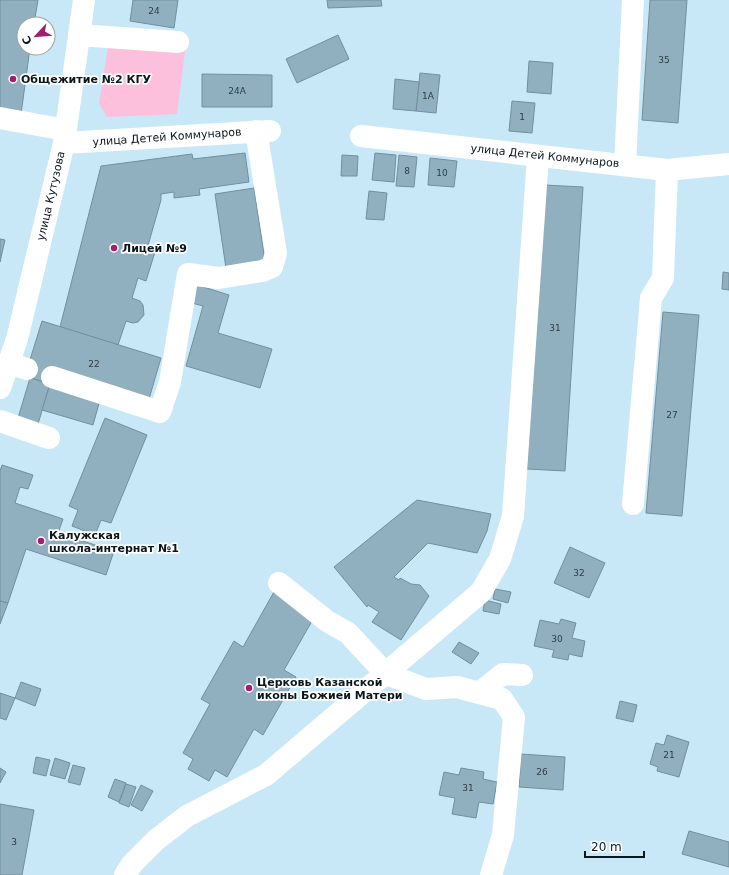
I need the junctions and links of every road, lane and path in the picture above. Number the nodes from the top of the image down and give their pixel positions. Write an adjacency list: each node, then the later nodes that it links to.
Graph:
1 (84, 0): 3 (street, улица Кутузова)
2 (632, 0): 10 (street)
3 (79, 35): 4 (street); 7 (street, улица Кутузова)
4 (178, 42)
5 (0, 118): 7 (street, улица Детей Коммунаров)
6 (361, 136): 8 (street, улица Детей Коммунаров)
7 (65, 137): 12 (street, улица Детей Коммунаров); 13 (street, улица Кутузова)
8 (538, 156): 10 (street, улица Детей Коммунаров); 18 (street)
9 (729, 164): 11 (street, улица Детей Коммунаров)
10 (625, 165): 11 (street, улица Детей Коммунаров)
11 (667, 170): 16 (street)
12 (52, 377)
13 (0, 388)
14 (0, 421): 15 (street)
15 (49, 438)
16 (634, 504)
17 (279, 583): 18 (street)
18 (386, 674): 20 (street); 21 (street)
19 (522, 674): 20 (street)
20 (479, 693): 22 (street)
21 (125, 875)
22 (491, 875)

